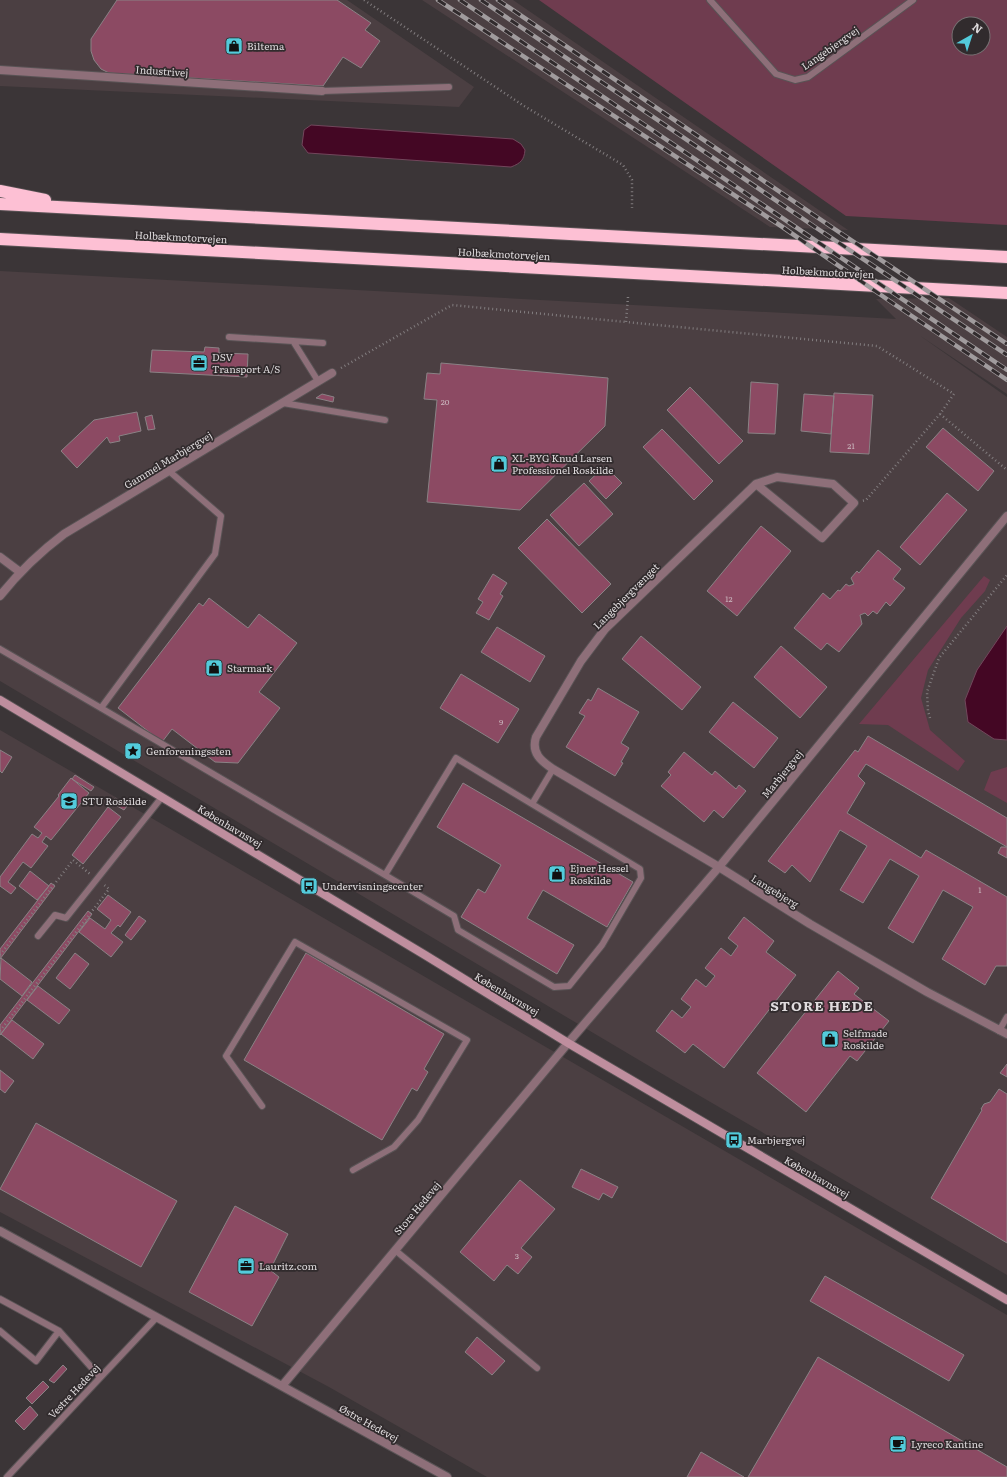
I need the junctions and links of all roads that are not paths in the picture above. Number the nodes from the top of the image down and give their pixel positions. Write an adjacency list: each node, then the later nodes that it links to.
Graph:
1 (710, 0): 2 (lane, Langebjergvej)
2 (913, 0)
3 (0, 70): 5 (street, Industrivej)
4 (449, 88): 5 (lane)
5 (322, 91)
6 (0, 191): 8 (highway)
7 (0, 204): 8 (highway)
8 (86, 208): 12 (highway)
9 (0, 240): 10 (highway, Holbækmotorvejen)
10 (56, 243): 11 (highway); 13 (highway, Holbækmotorvejen)
11 (0, 246)
12 (1007, 257)
13 (1007, 293)
14 (229, 337): 15 (lane)
15 (293, 341): 16 (lane); 18 (lane)
16 (323, 343)
17 (332, 373): 18 (street, Gammel Marbjergvej)
18 (318, 382): 19 (street, Gammel Marbjergvej)
19 (283, 403): 20 (lane); 21 (street, Gammel Marbjergvej)
20 (385, 420)
21 (170, 471): 25 (street, Gammel Marbjergvej); 29 (lane)
22 (756, 484): 22 (street, Langebjergvænget); 30 (street, Langebjergvænget)
23 (1007, 516): 34 (street, Marbjergvej)
24 (0, 557): 25 (street)
25 (20, 572): 26 (street, Gammel Marbjergvej)
26 (0, 596)
27 (0, 649): 29 (lane)
28 (0, 700): 32 (main road, Københavnsvej)
29 (101, 708): 35 (lane)
30 (544, 762): 31 (street, Langebjerg)
31 (553, 769): 33 (lane); 34 (street, Langebjerg)
32 (162, 797): 36 (lane); 39 (main road, Københavnsvej)
33 (532, 804): 35 (lane); 35 (lane)
34 (718, 867): 38 (street, Langebjerg); 39 (street, Marbjergvej)
35 (385, 875)
36 (38, 936)
37 (1007, 1017): 38 (lane, Langebjerg)
38 (1003, 1032)
39 (568, 1043): 43 (street, Store Hedevej); 45 (main road, Københavnsvej)
40 (262, 1106): 41 (lane)
41 (353, 1170)
42 (0, 1231): 46 (street)
43 (395, 1250): 49 (lane); 51 (street, Store Hedevej)
44 (0, 1298): 48 (lane)
45 (1007, 1300)
46 (156, 1318): 50 (lane, Vestre Hedevej); 51 (street)
47 (0, 1331): 48 (lane)
48 (59, 1331): 50 (lane)
49 (537, 1368)
50 (100, 1377): 52 (lane, Vestre Hedevej)
51 (282, 1386): 53 (street, Østre Hedevej)
52 (7, 1477)
53 (447, 1477)

